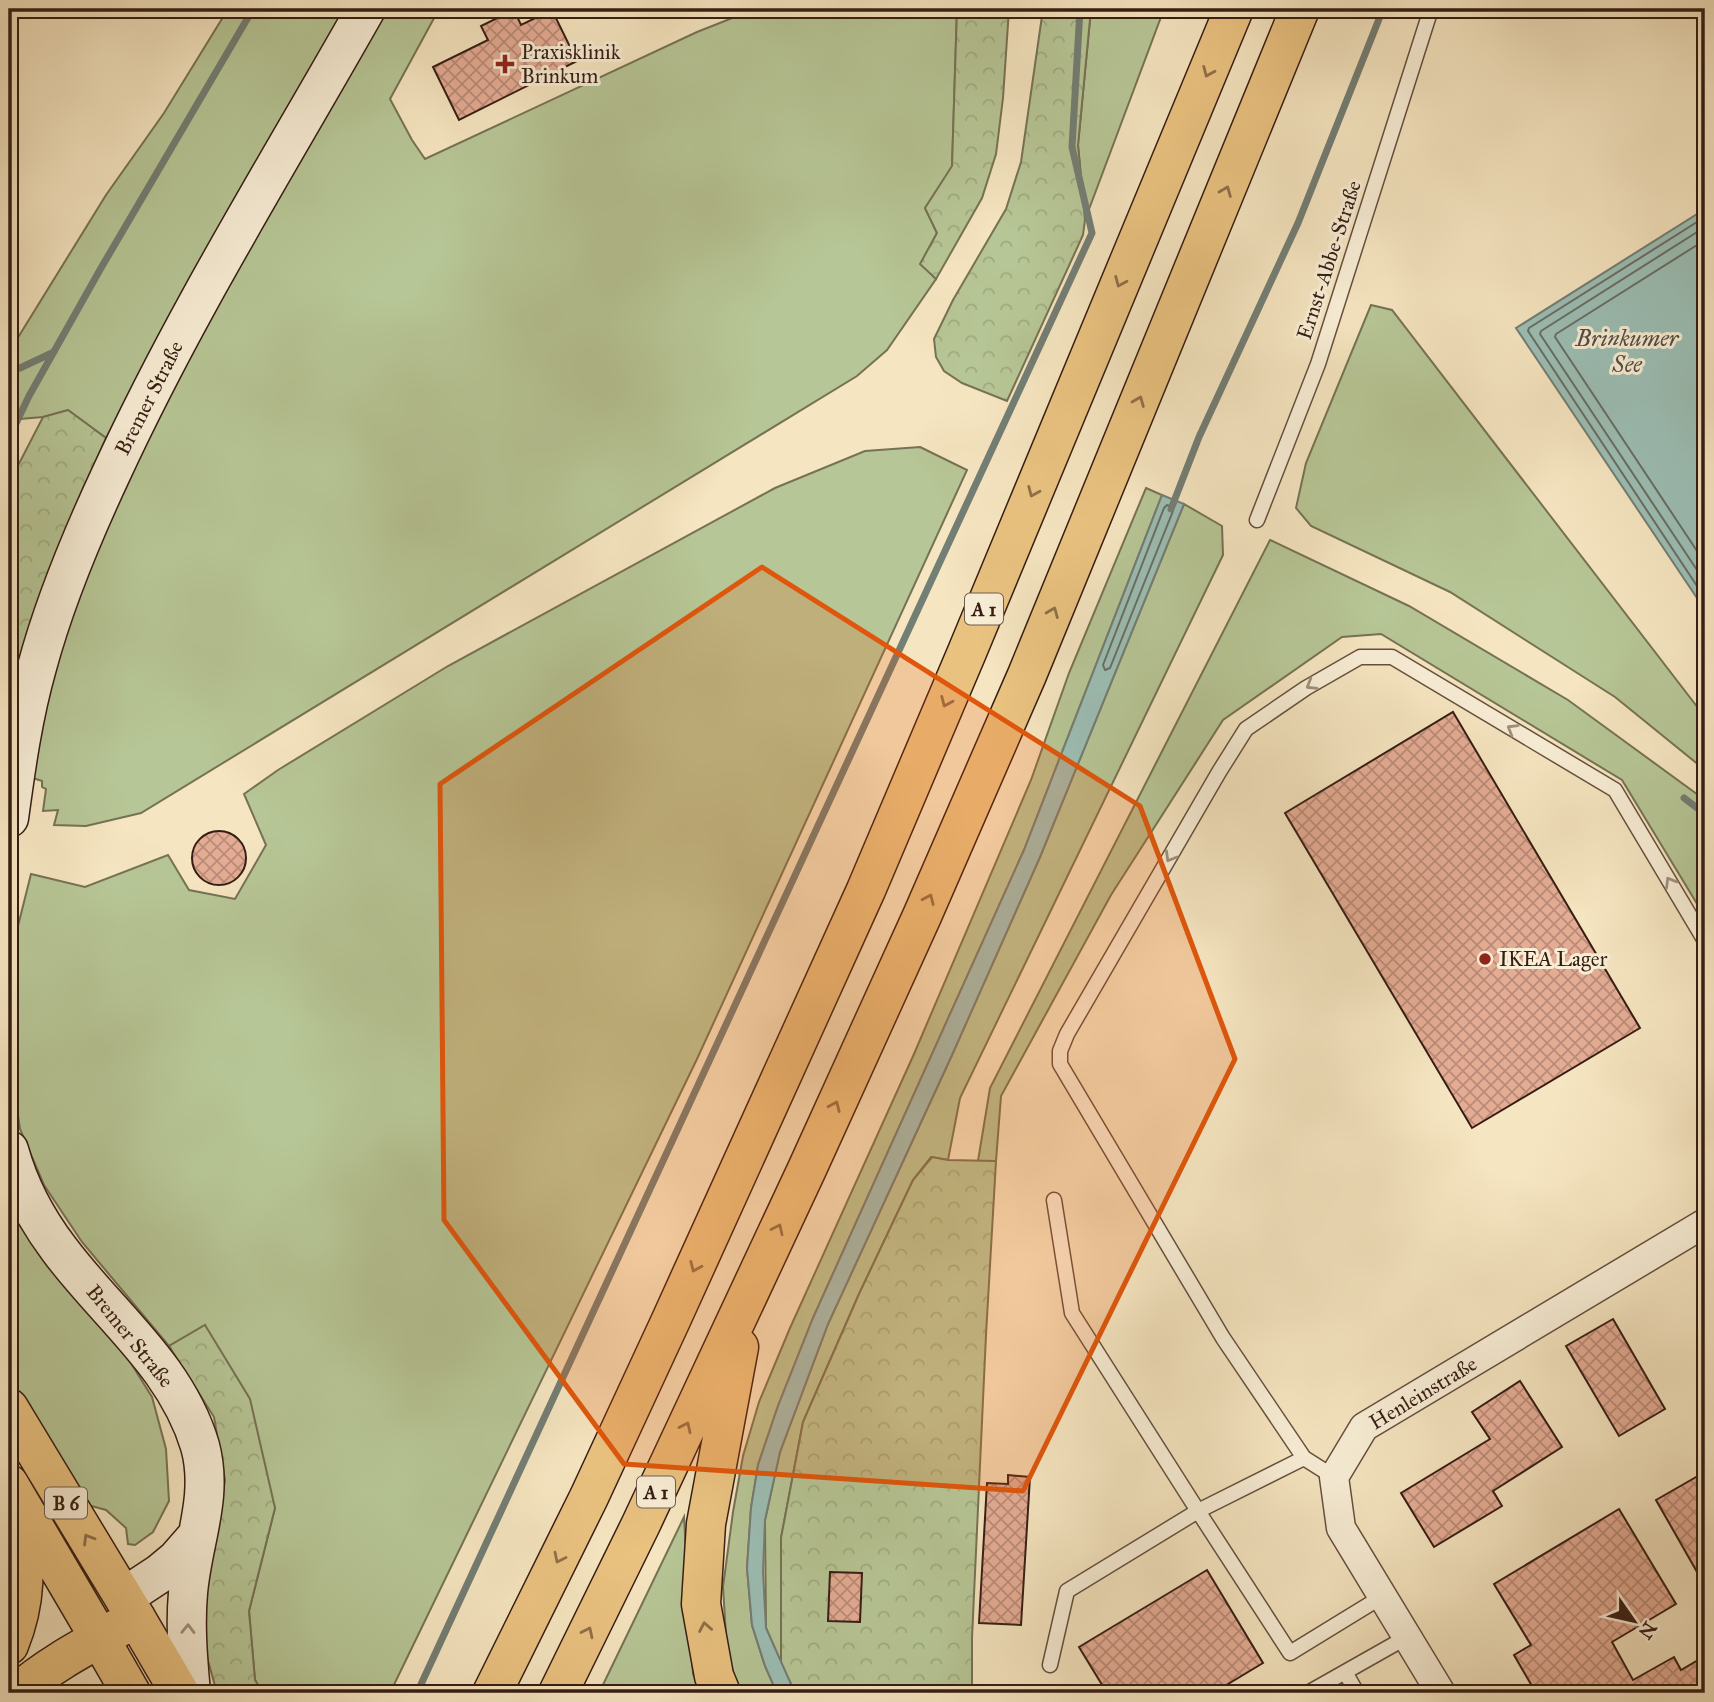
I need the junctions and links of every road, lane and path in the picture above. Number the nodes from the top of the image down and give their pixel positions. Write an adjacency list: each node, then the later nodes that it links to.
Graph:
1 (366, 9): 6 (street, Bremer Straße)
2 (1234, 9): 30 (main road, A 1, one-way to 30)
3 (1300, 9): 11 (main road, A 1, one-way to 3)
4 (1431, 9): 5 (lane, Ernst-Abbe-Straße)
5 (1256, 520)
6 (9, 818)
7 (1705, 940): 13 (lane, one-way to 13)
8 (9, 1150): 17 (street, Bremer Straße)
9 (1054, 1200): 16 (lane)
10 (1705, 1223): 14 (street, Henleinstraße)
11 (750, 1290): 31 (main road, A 1, one-way to 11); 32 (main road, one-way to 11)
12 (9, 1408): 19 (main road, B 6, one-way to 12)
13 (1304, 1458): 14 (lane); 16 (lane)
14 (1334, 1477): 18 (street)
15 (13, 1492): 20 (main road, B 6); 22 (main road)
16 (1198, 1511): 18 (lane); 23 (lane)
17 (195, 1550): 19 (street, Bremer Straße); 29 (street, Bremer Straße, one-way to 17)
18 (1383, 1596): 21 (street)
19 (130, 1608): 20 (main road); 28 (main road, B 6)
20 (94, 1629): 24 (main road); 26 (main road); 27 (main road, B 6)
21 (1407, 1637): 25 (lane); 35 (street)
22 (9, 1645)
23 (1050, 1665)
24 (9, 1671)
25 (1345, 1672): 33 (lane); 34 (lane)
26 (17, 1693)
27 (131, 1693)
28 (180, 1693)
29 (191, 1693)
30 (492, 1693)
31 (558, 1693)
32 (721, 1693)
33 (1308, 1693)
34 (1357, 1693)
35 (1441, 1693)

